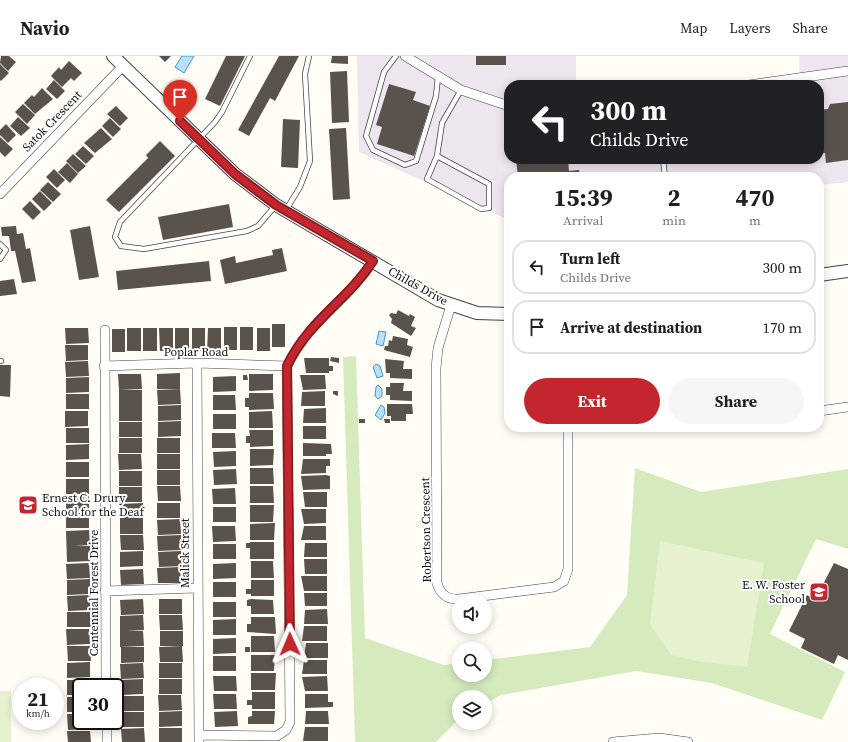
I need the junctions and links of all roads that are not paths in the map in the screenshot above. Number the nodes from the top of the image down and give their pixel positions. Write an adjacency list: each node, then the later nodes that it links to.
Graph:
1 (112, 56): 6 (street, Childs Drive)
2 (250, 56): 12 (lane)
3 (309, 56): 15 (lane)
4 (396, 56): 8 (lane)
5 (405, 56): 8 (street)
6 (123, 66): 12 (street, Childs Drive); 14 (street, Satok Crescent)
7 (848, 71): 9 (street)
8 (438, 77): 10 (street)
9 (784, 80)
10 (461, 90): 11 (street); 13 (lane)
11 (504, 104)
12 (200, 139): 15 (street, Childs Drive); 15 (lane)
13 (437, 156): 13 (lane)
14 (0, 194)
15 (281, 208): 18 (street, Childs Drive)
16 (0, 244): 17 (lane)
17 (0, 259)
18 (373, 261): 21 (street, Childs Drive); 26 (street)
19 (848, 271): 20 (street)
20 (824, 274)
21 (451, 305): 22 (street, Childs Drive); 29 (street, Robertson Crescent)
22 (504, 314)
23 (104, 330): 25 (street, Centennial Forest Drive)
24 (197, 363): 25 (street, Poplar Road); 26 (street, Poplar Road); 30 (street, Malick Street)
25 (104, 366): 31 (street, Centennial Forest Drive)
26 (287, 366): 34 (street)
27 (848, 407): 28 (street)
28 (824, 410)
29 (568, 432)
30 (197, 588): 31 (street); 34 (street, Malick Street)
31 (106, 591): 32 (street, Centennial Forest Drive)
32 (106, 678)
33 (106, 730): 35 (street)
34 (199, 739)
35 (107, 742)
36 (613, 742): 37 (street)
37 (688, 742)

